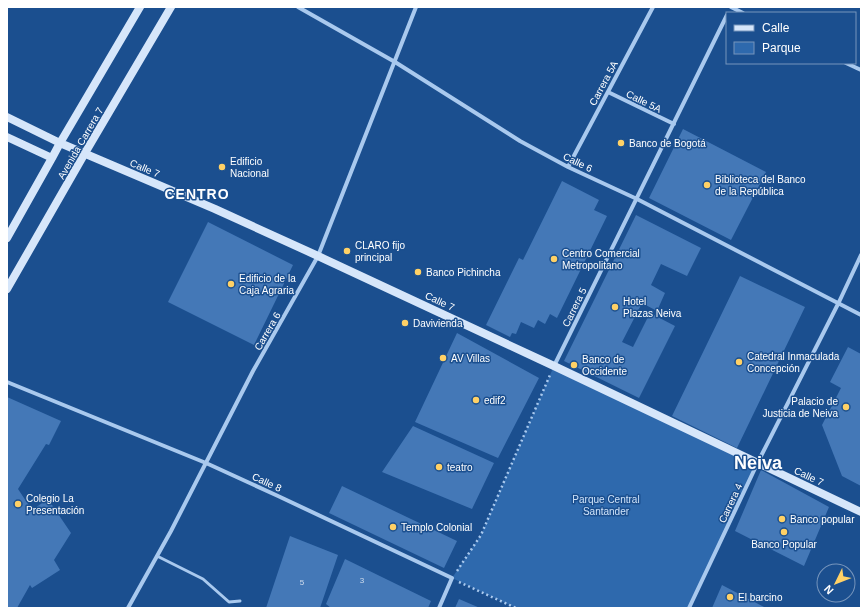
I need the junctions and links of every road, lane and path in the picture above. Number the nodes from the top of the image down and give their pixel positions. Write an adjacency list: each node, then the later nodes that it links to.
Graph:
1 (140, 7): 16 (street, Avenida Carrera 7)
2 (171, 7): 17 (street, Avenida Carrera 7)
3 (298, 7): 9 (street, Calle 6)
4 (416, 7): 9 (street, Carrera 6)
5 (653, 7): 12 (street, Carrera 5A)
6 (731, 7): 7 (street)
7 (741, 12)
8 (726, 16): 14 (street, Carrera 5)
9 (395, 62): 19 (street, Calle 6); 23 (street, Carrera 6)
10 (848, 64): 11 (street)
11 (861, 70)
12 (608, 92): 14 (street, Calle 5A); 19 (street, Carrera 5A)
13 (7, 117): 16 (street, Calle 7)
14 (674, 124): 20 (street, Carrera 5)
15 (7, 137): 18 (street)
16 (60, 143): 17 (street, Calle 7); 18 (street, Avenida Carrera 7)
17 (85, 153): 23 (street, Calle 7); 24 (street, Avenida Carrera 7)
18 (52, 158): 21 (street, Avenida Carrera 7)
19 (568, 167): 20 (street, Calle 6)
20 (637, 199): 25 (street, Calle 6); 27 (street, Carrera 5)
21 (7, 238)
22 (861, 255): 25 (street, Carrera 4)
23 (318, 256): 27 (street, Calle 7); 30 (street, Carrera 6)
24 (7, 289)
25 (839, 302): 26 (street, Calle 6); 29 (street, Carrera 4)
26 (861, 315)
27 (554, 366): 29 (street, Calle 7); 33 (path)
28 (7, 382): 30 (street, Calle 8)
29 (758, 462): 31 (street, Calle 7); 38 (street, Carrera 4)
30 (206, 463): 32 (street, Carrera 6); 33 (street, Calle 8)
31 (861, 512)
32 (158, 556): 34 (lane); 35 (street, Carrera 6)
33 (452, 578): 36 (street); 37 (path)
34 (240, 601)
35 (128, 608)
36 (439, 608)
37 (516, 608)
38 (689, 608)

